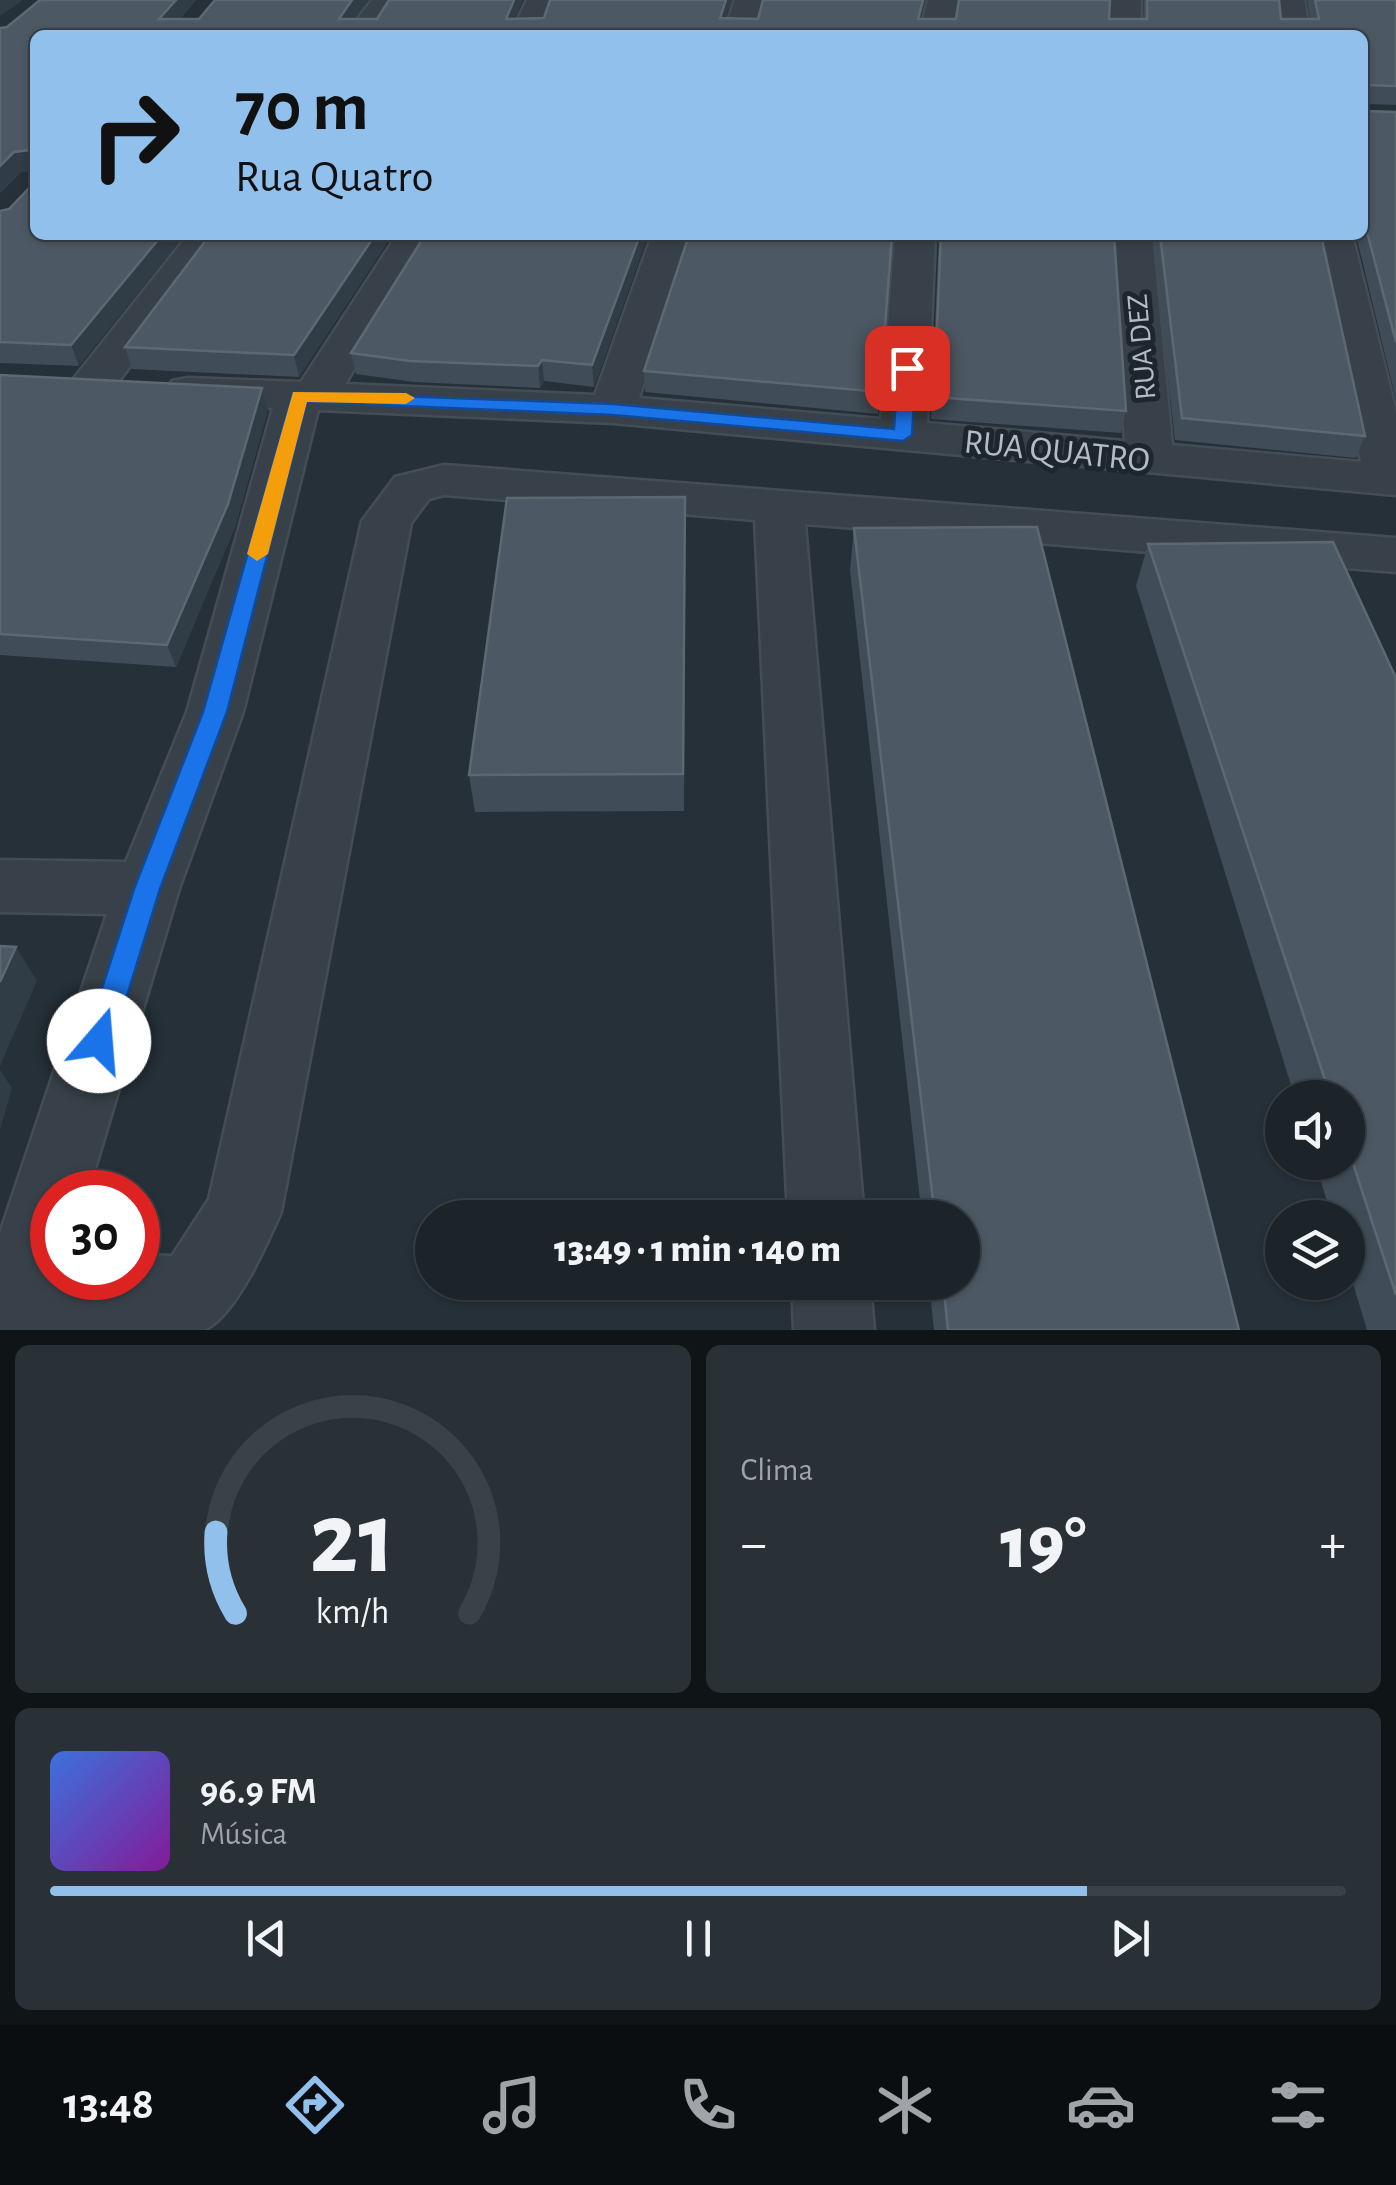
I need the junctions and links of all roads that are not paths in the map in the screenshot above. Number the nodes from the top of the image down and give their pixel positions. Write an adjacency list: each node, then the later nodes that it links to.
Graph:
1 (388, 0): 7 (street)
2 (542, 0): 8 (street)
3 (750, 0): 9 (street)
4 (943, 0): 10 (street)
5 (1126, 0): 11 (street)
6 (1289, 0): 12 (street)
7 (365, 30)
8 (528, 30)
9 (741, 30)
10 (937, 30)
11 (1124, 30)
12 (1293, 30)
13 (204, 240): 19 (street, RUA QUATRO)
14 (414, 240): 19 (street)
15 (670, 240): 20 (street)
16 (915, 240): 21 (street)
17 (1132, 240): 22 (street, RUA DEZ)
18 (1333, 240): 23 (street)
19 (308, 395): 20 (street, RUA QUATRO); 27 (street)
20 (613, 410): 21 (street, RUA QUATRO)
21 (903, 435): 22 (street, RUA QUATRO)
22 (1150, 460): 23 (street, RUA QUATRO)
23 (1392, 480)
24 (780, 506): 25 (street); 28 (street); 30 (street)
25 (1396, 556)
26 (0, 886): 27 (street)
27 (147, 889): 30 (street)
28 (825, 1200)
29 (832, 1300): 31 (street)
30 (13, 1310)
31 (834, 1330)

